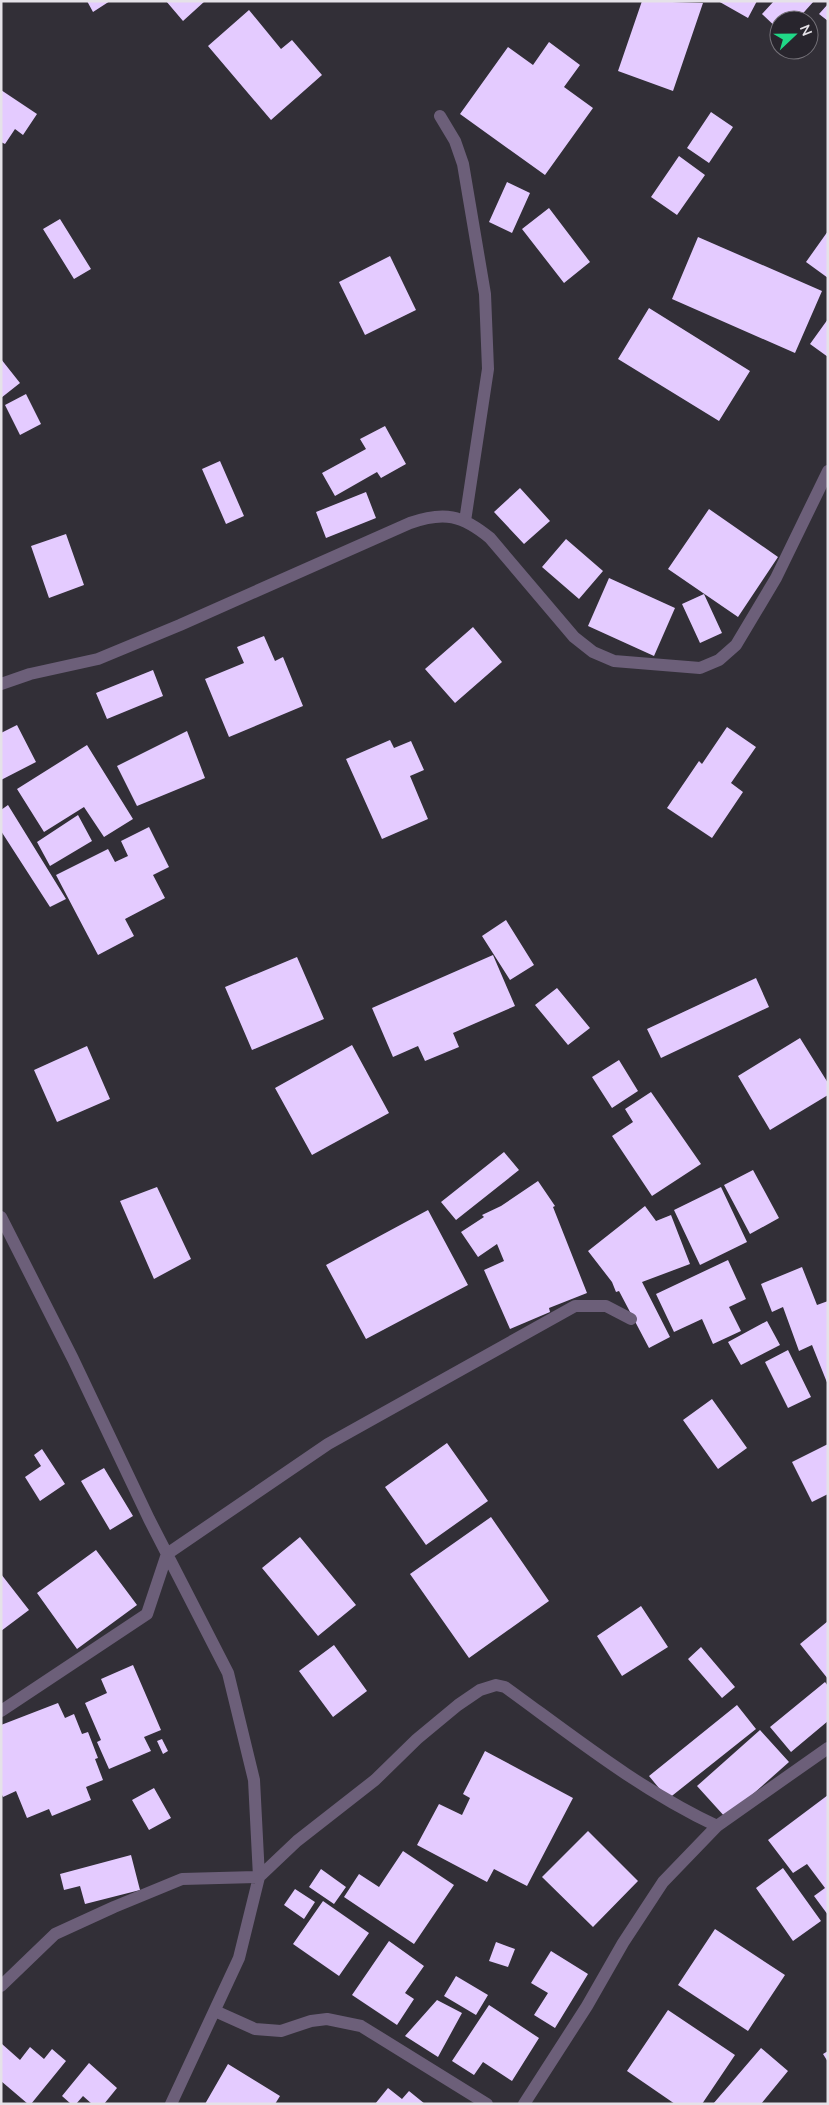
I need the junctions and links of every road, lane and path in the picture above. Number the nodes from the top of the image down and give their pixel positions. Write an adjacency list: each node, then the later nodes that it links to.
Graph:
1 (440, 116): 3 (street)
2 (828, 471): 3 (street)
3 (465, 521): 4 (street)
4 (1, 684)
5 (1, 1217): 7 (street)
6 (631, 1319): 7 (street)
7 (167, 1554): 8 (street); 11 (street)
8 (1, 1711)
9 (828, 1748): 10 (street)
10 (717, 1826): 11 (street); 16 (street)
11 (259, 1878): 12 (street); 13 (street)
12 (1, 1986)
13 (215, 2011): 14 (street); 15 (street)
14 (171, 2104)
15 (487, 2104)
16 (524, 2104)

